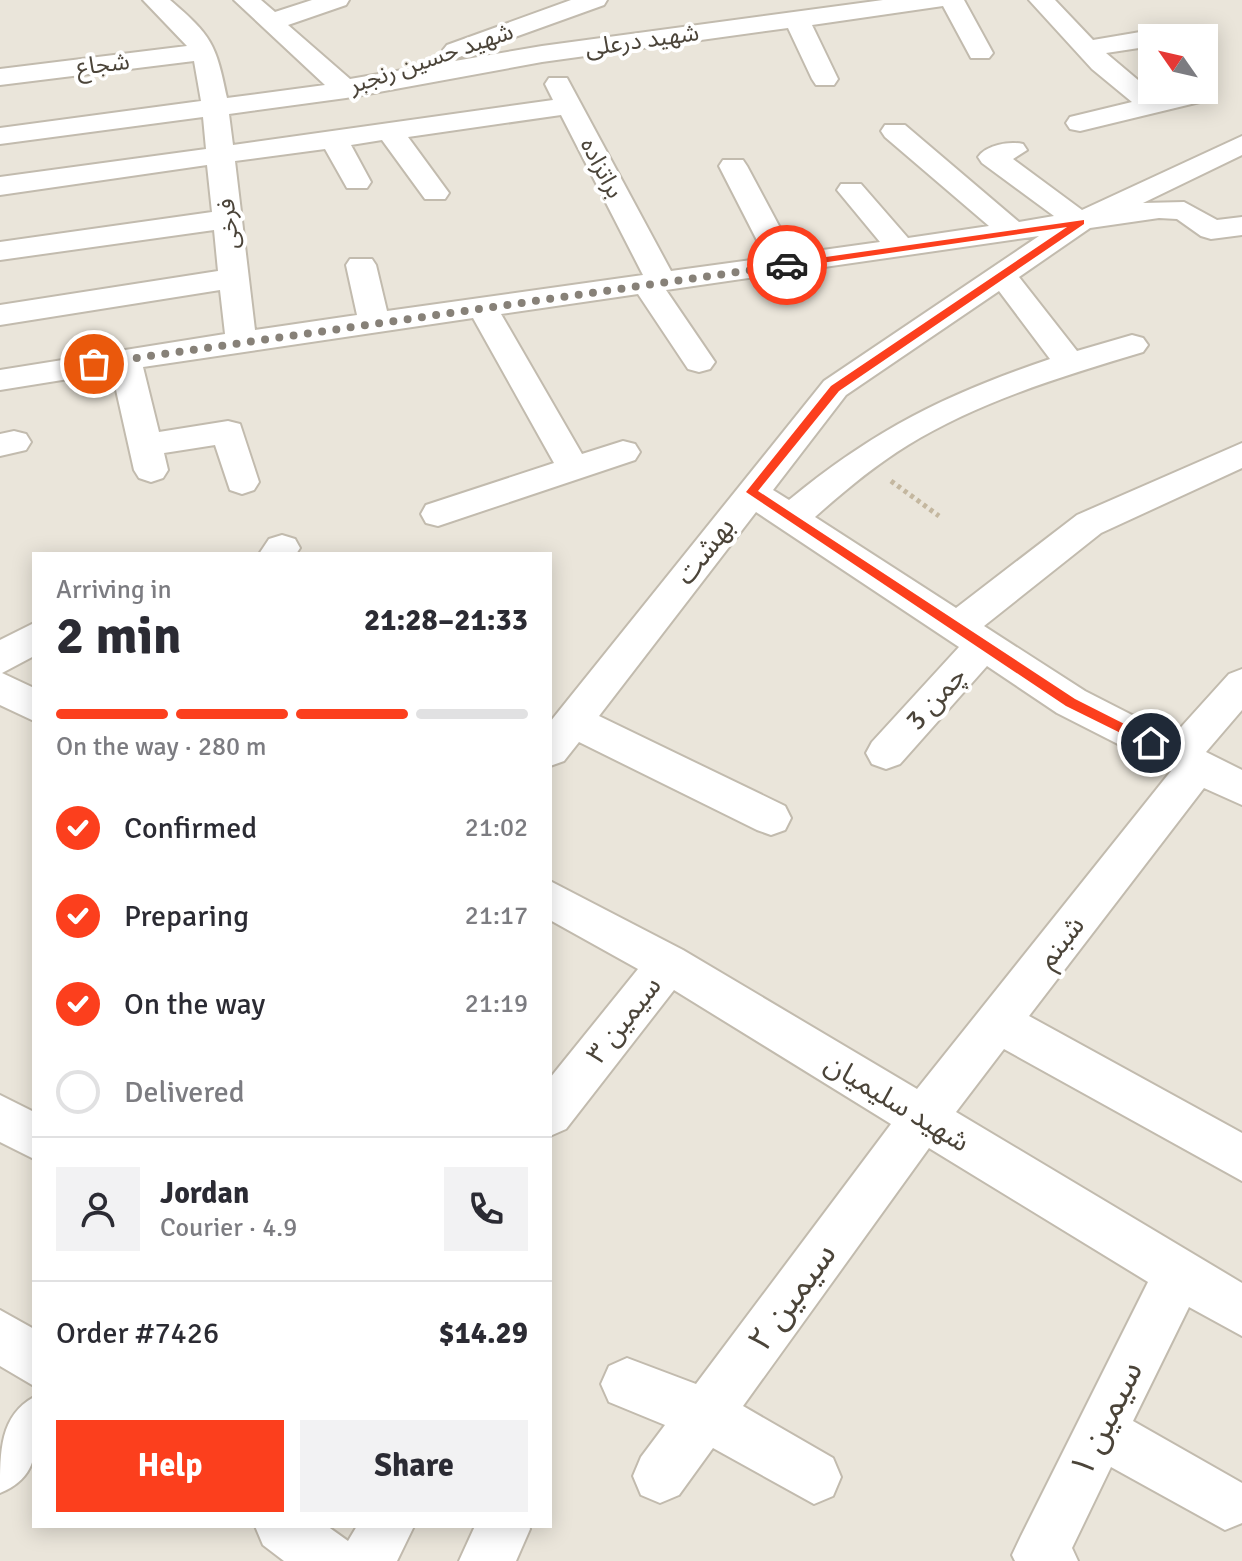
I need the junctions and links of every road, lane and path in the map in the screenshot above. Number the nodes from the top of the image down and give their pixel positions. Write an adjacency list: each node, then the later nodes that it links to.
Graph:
1 (155, 0): 12 (street)
2 (246, 0): 9 (street)
3 (337, 0): 9 (street)
4 (595, 0): 17 (street, شهید حسین رنجبر)
5 (938, 0): 8 (street, شهید درعلی)
6 (952, 0): 13 (street)
7 (1041, 0): 11 (street)
8 (797, 19): 14 (street, شهید درعلی); 16 (street)
9 (271, 22): 17 (street)
10 (1138, 40): 11 (street)
11 (1088, 48): 19 (street)
12 (205, 52): 15 (street, شجاع); 21 (street, فرخی)
13 (980, 53)
14 (542, 54): 17 (street, شهید درعلی); 20 (street, براتزاده)
15 (0, 77)
16 (825, 79)
17 (346, 90): 21 (street, شهید حسین رنجبر)
18 (1155, 104): 19 (street)
19 (1151, 105): 22 (street)
20 (569, 106): 24 (street); 31 (street, براتزاده)
21 (215, 107): 25 (street, شهید حسین رنجبر); 29 (street, فرخی)
22 (1080, 123)
23 (895, 131): 40 (street)
24 (390, 132): 26 (street); 36 (street)
25 (0, 136)
26 (334, 140): 29 (street); 33 (street)
27 (1242, 144): 38 (street, بهشت)
28 (1013, 150): 38 (street)
29 (221, 156): 34 (street); 37 (street, فرخی)
30 (630, 157): 31 (street)
31 (598, 160): 48 (street, براتزاده)
32 (733, 166): 44 (street)
33 (357, 182)
34 (0, 186)
35 (851, 190): 41 (street)
36 (435, 193)
37 (228, 219): 42 (street); 46 (street, فرخی)
38 (1080, 222): 39 (street); 40 (street); 45 (street, بهشت)
39 (1242, 226)
40 (1014, 232): 41 (street)
41 (902, 249): 44 (street)
42 (0, 251)
43 (361, 265): 51 (street)
44 (785, 265): 48 (street)
45 (1003, 276): 56 (street); 63 (street, بهشت)
46 (235, 278): 50 (street); 52 (street, فرخی)
47 (445, 278): 49 (street)
48 (654, 283): 49 (street); 55 (street, براتزاده)
49 (470, 309): 51 (street); 61 (street)
50 (0, 315)
51 (374, 322): 52 (street)
52 (241, 340): 54 (street)
53 (1132, 345): 56 (street)
54 (125, 359): 57 (street); 62 (street)
55 (699, 362)
56 (1069, 363): 60 (street)
57 (0, 380)
58 (623, 452): 61 (street)
59 (1242, 454): 67 (street, چمن 3)
60 (862, 460): 65 (path); 66 (street)
61 (574, 469): 64 (street)
62 (242, 482)
63 (751, 492): 66 (street); 73 (street, بهشت)
64 (438, 514)
65 (939, 516)
66 (791, 518): 67 (street)
67 (970, 636): 74 (street, چمن 3); 75 (street)
68 (32, 638): 69 (street)
69 (0, 659)
70 (1242, 684): 75 (street, شبنم)
71 (0, 687): 72 (street)
72 (32, 705)
73 (559, 732): 77 (street)
74 (886, 753)
75 (1188, 762): 76 (street); 80 (street, شبنم)
76 (1242, 789)
77 (771, 818)
78 (552, 900): 79 (street, شهید سلیمیان)
79 (668, 964): 81 (street, سیمین ۳); 83 (street, شهید سلیمیان)
80 (998, 1022): 83 (street, شبنم); 85 (street)
81 (552, 1111)
82 (0, 1117): 84 (street)
83 (923, 1118): 86 (street, شهید سلیمیان); 91 (street, سیمین ۲)
84 (32, 1136)
85 (1242, 1158)
86 (1179, 1273): 87 (street, شهید سلیمیان); 93 (street, سیمین ۱)
87 (1242, 1311)
88 (0, 1335): 89 (street)
89 (32, 1359)
90 (627, 1384): 91 (street)
91 (706, 1414): 95 (street, سیمین ۲); 96 (street)
92 (32, 1426): 94 (street)
93 (1099, 1431): 97 (street); 102 (street, سیمین ۱)
94 (0, 1466)
95 (660, 1476)
96 (814, 1477)
97 (1225, 1503)
98 (285, 1528): 100 (street)
99 (386, 1528): 101 (street)
100 (329, 1561)
101 (367, 1561)
102 (1050, 1561)

